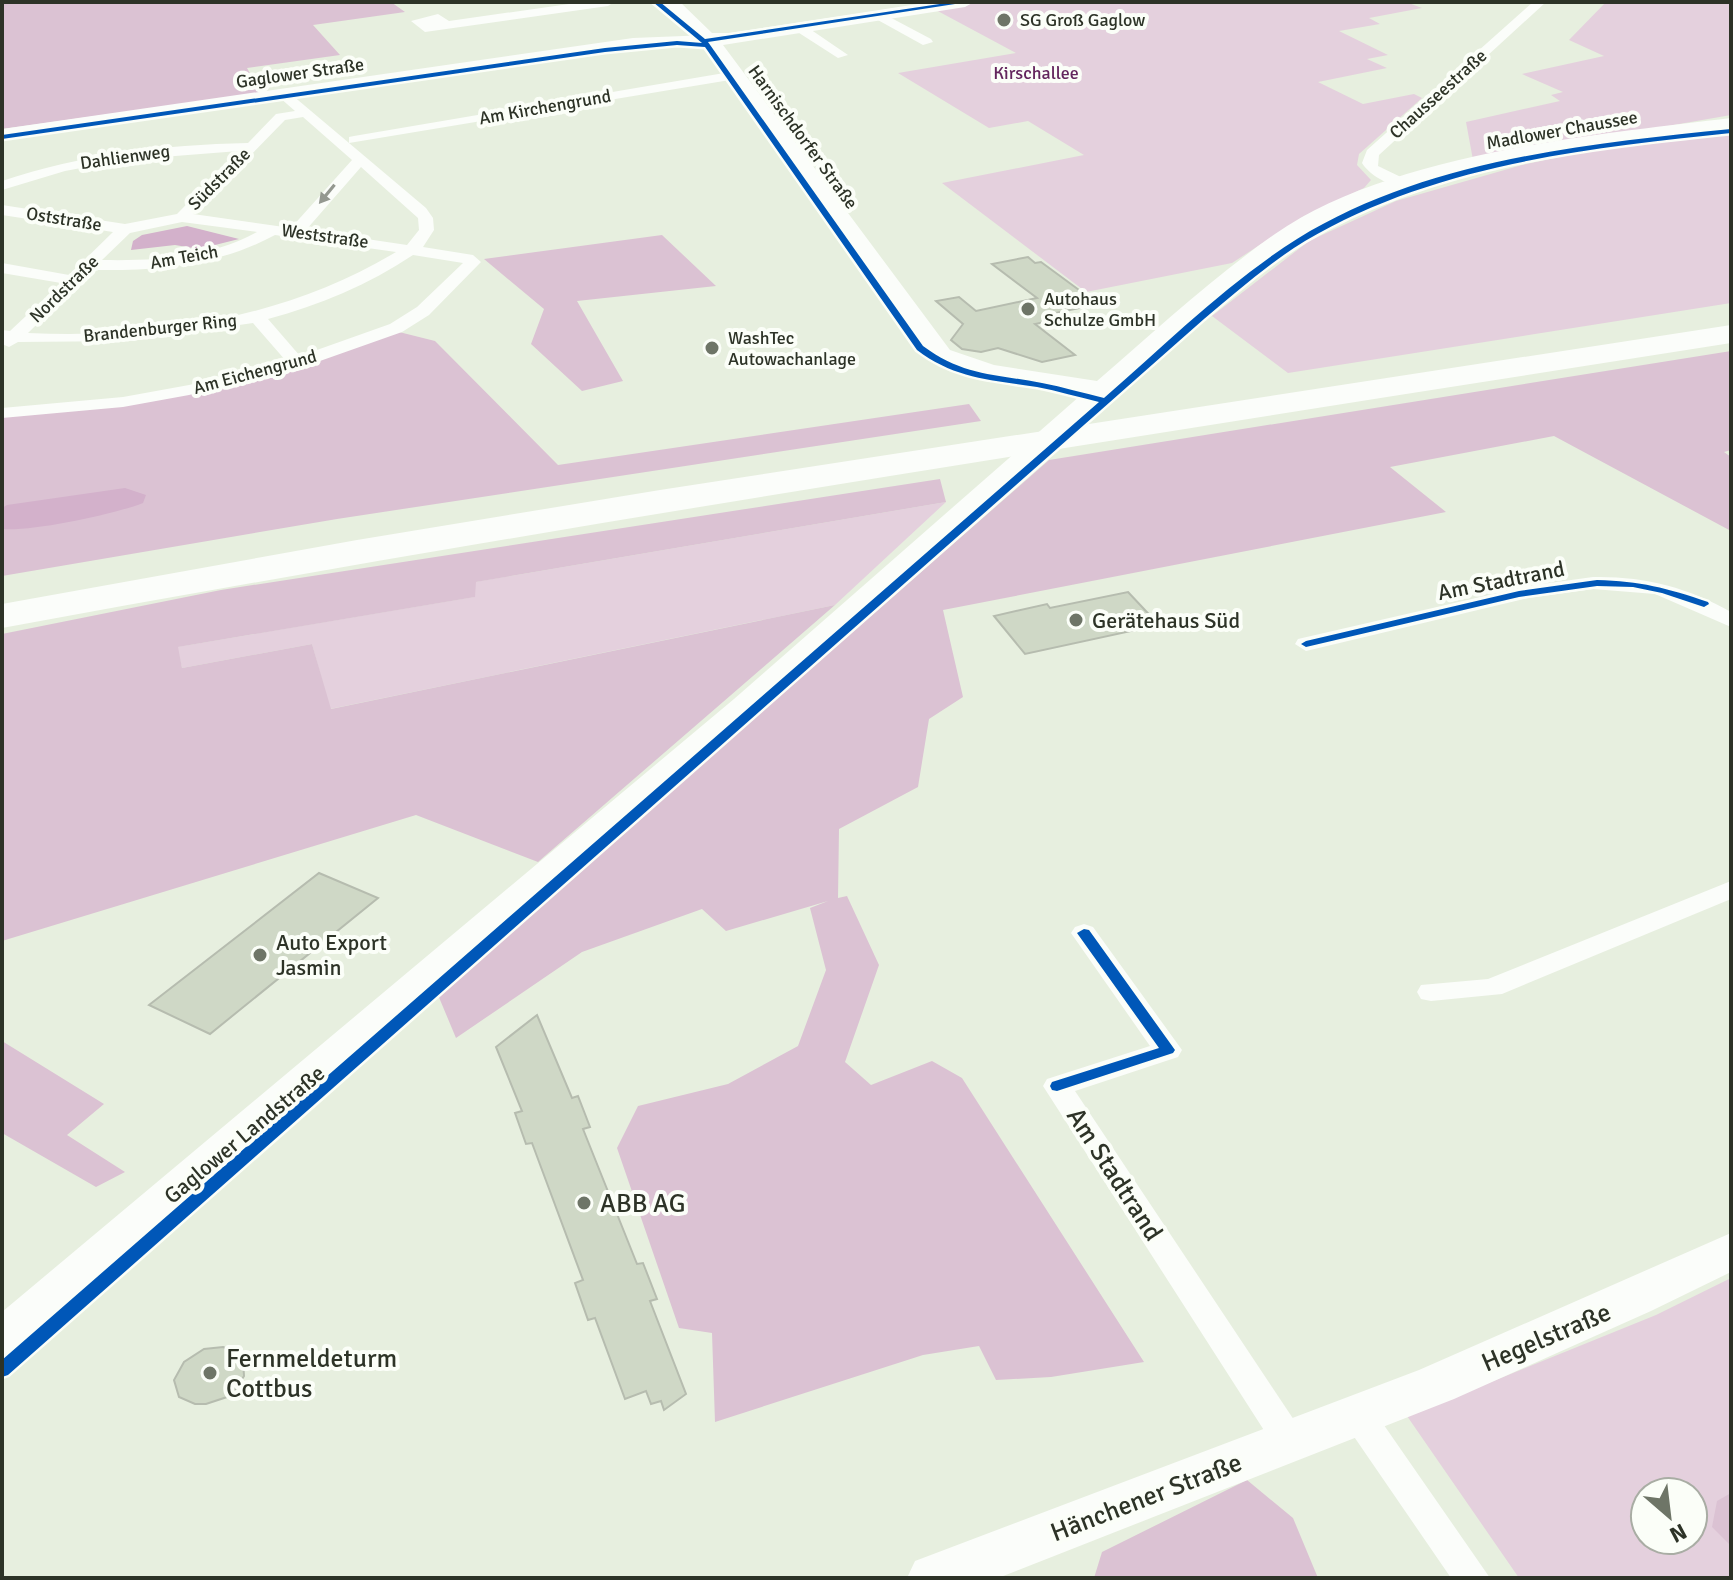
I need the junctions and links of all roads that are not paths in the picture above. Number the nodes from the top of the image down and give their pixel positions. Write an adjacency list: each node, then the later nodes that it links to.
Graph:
1 (608, 2): 6 (street)
2 (670, 2): 8 (main road, Harnischdorfer Straße)
3 (965, 2): 5 (main road)
4 (1540, 2): 19 (street, Chausseestraße)
5 (880, 16): 7 (main road); 9 (street)
6 (447, 25)
7 (800, 28): 8 (main road); 10 (street)
8 (715, 40): 11 (main road, Harnischdorfer Straße); 12 (street, Gaglower Straße)
9 (927, 42)
10 (842, 55)
11 (736, 75): 16 (street, Am Kirchengrund); 36 (main road, Harnischdorfer Straße)
12 (283, 94): 13 (street); 15 (street, Gaglower Straße)
13 (305, 113): 17 (street, Südstraße); 18 (street)
14 (1731, 124): 19 (main road, Madlower Chaussee)
15 (2, 133)
16 (354, 140)
17 (250, 147): 20 (street, Dahlienweg); 22 (street, Südstraße)
18 (360, 159): 25 (street, one-way to 25); 26 (street)
19 (1402, 183): 36 (main road, Madlower Chaussee)
20 (2, 186)
21 (2, 210): 23 (street, Oststraße)
22 (182, 217): 23 (street, Südstraße); 24 (street, Weststraße)
23 (125, 229): 28 (street, Nordstraße)
24 (274, 229): 25 (street, Weststraße); 28 (street, Am Teich)
25 (296, 232): 26 (street, Weststraße)
26 (411, 249): 27 (street, Weststraße); 31 (street, Brandenburger Ring)
27 (467, 258): 35 (street, Am Eichengrund)
28 (89, 265): 30 (street, Nordstraße)
29 (2, 268): 30 (street)
30 (73, 280): 34 (street, Nordstraße)
31 (256, 316): 34 (street, Brandenburger Ring); 35 (street)
32 (1731, 318): 39 (highway)
33 (1731, 334): 41 (highway)
34 (6, 340)
35 (297, 363): 37 (street, Am Eichengrund)
36 (1102, 390): 48 (main road, Gaglower Landstraße)
37 (2, 413)
38 (1731, 596): 40 (street)
39 (2, 597)
40 (1704, 604): 42 (street, Am Stadtrand); 43 (street, Am Stadtrand)
41 (2, 616)
42 (1731, 621)
43 (1306, 644)
44 (1731, 889): 46 (street)
45 (1084, 933): 50 (street, Am Stadtrand)
46 (1431, 992)
47 (1731, 1251): 49 (main road, Hegelstraße)
48 (2, 1341)
49 (1358, 1415): 50 (main road, Hänchener Straße); 52 (street)
50 (1290, 1442): 51 (main road, Hänchener Straße)
51 (934, 1578)
52 (1472, 1578)

